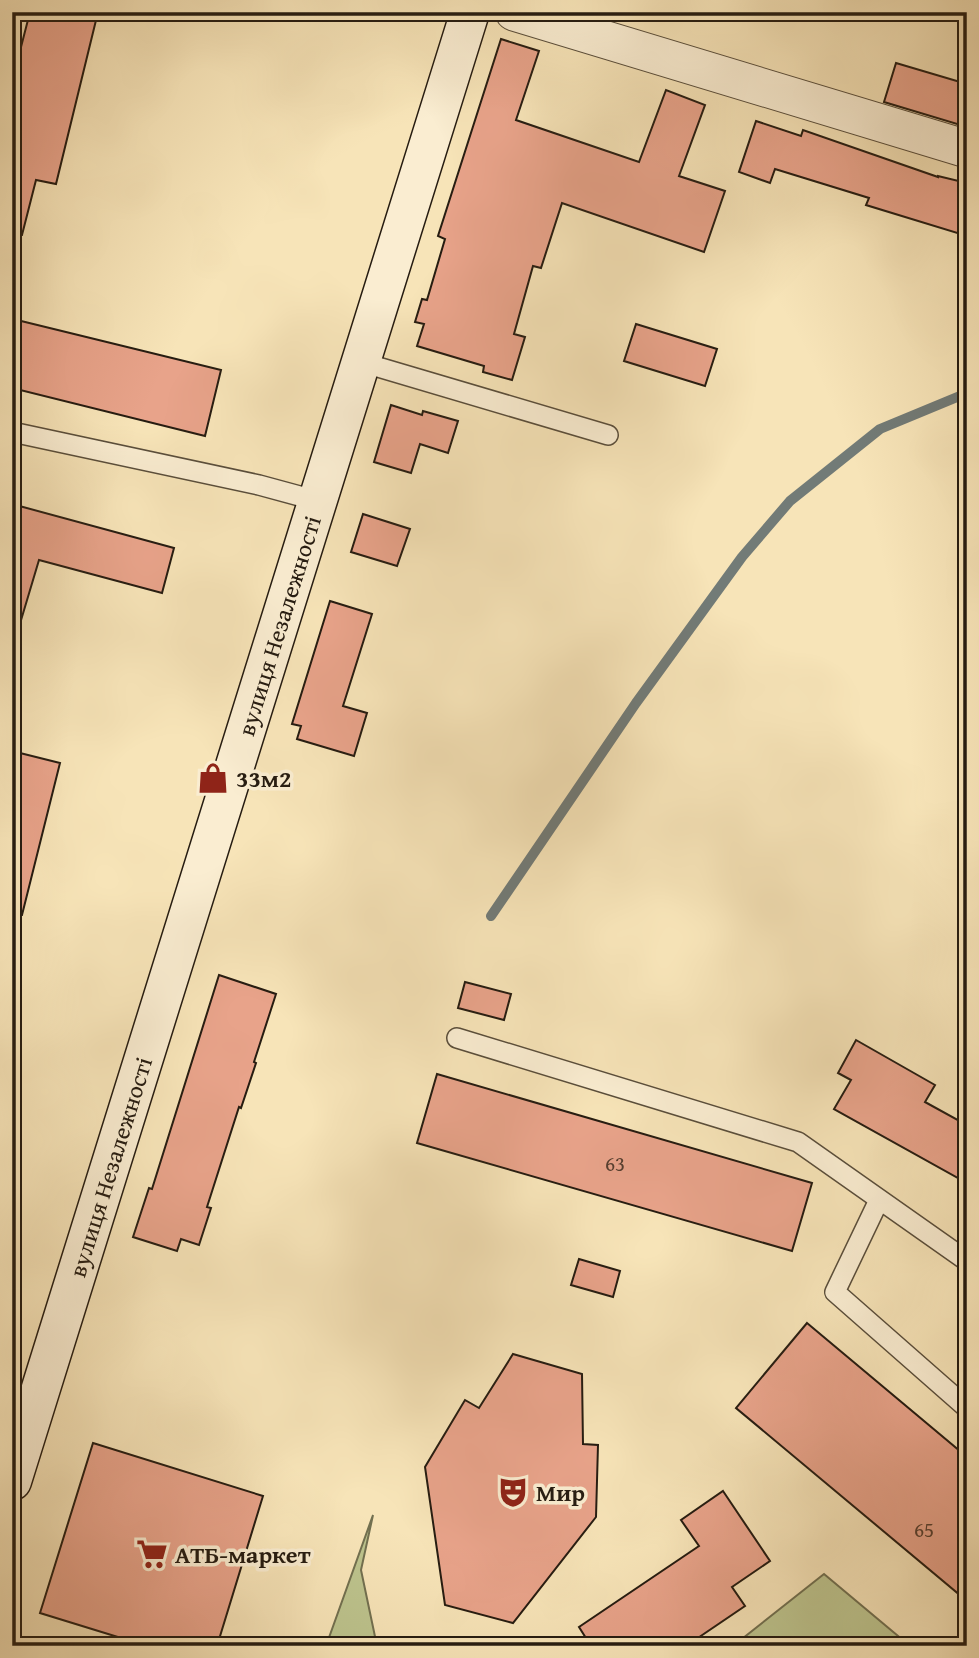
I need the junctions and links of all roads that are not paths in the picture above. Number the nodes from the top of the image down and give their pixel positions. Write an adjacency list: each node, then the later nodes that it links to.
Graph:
1 (470, 12): 4 (street, вулиця Незалежності)
2 (514, 12): 3 (street)
3 (967, 149)
4 (361, 362): 6 (lane); 7 (street, вулиця Незалежності)
5 (12, 432): 7 (lane)
6 (608, 435)
7 (318, 501): 12 (street, вулиця Незалежності)
8 (457, 1038): 9 (lane)
9 (879, 1200): 10 (lane); 11 (lane)
10 (967, 1261)
11 (967, 1408)
12 (12, 1481)

